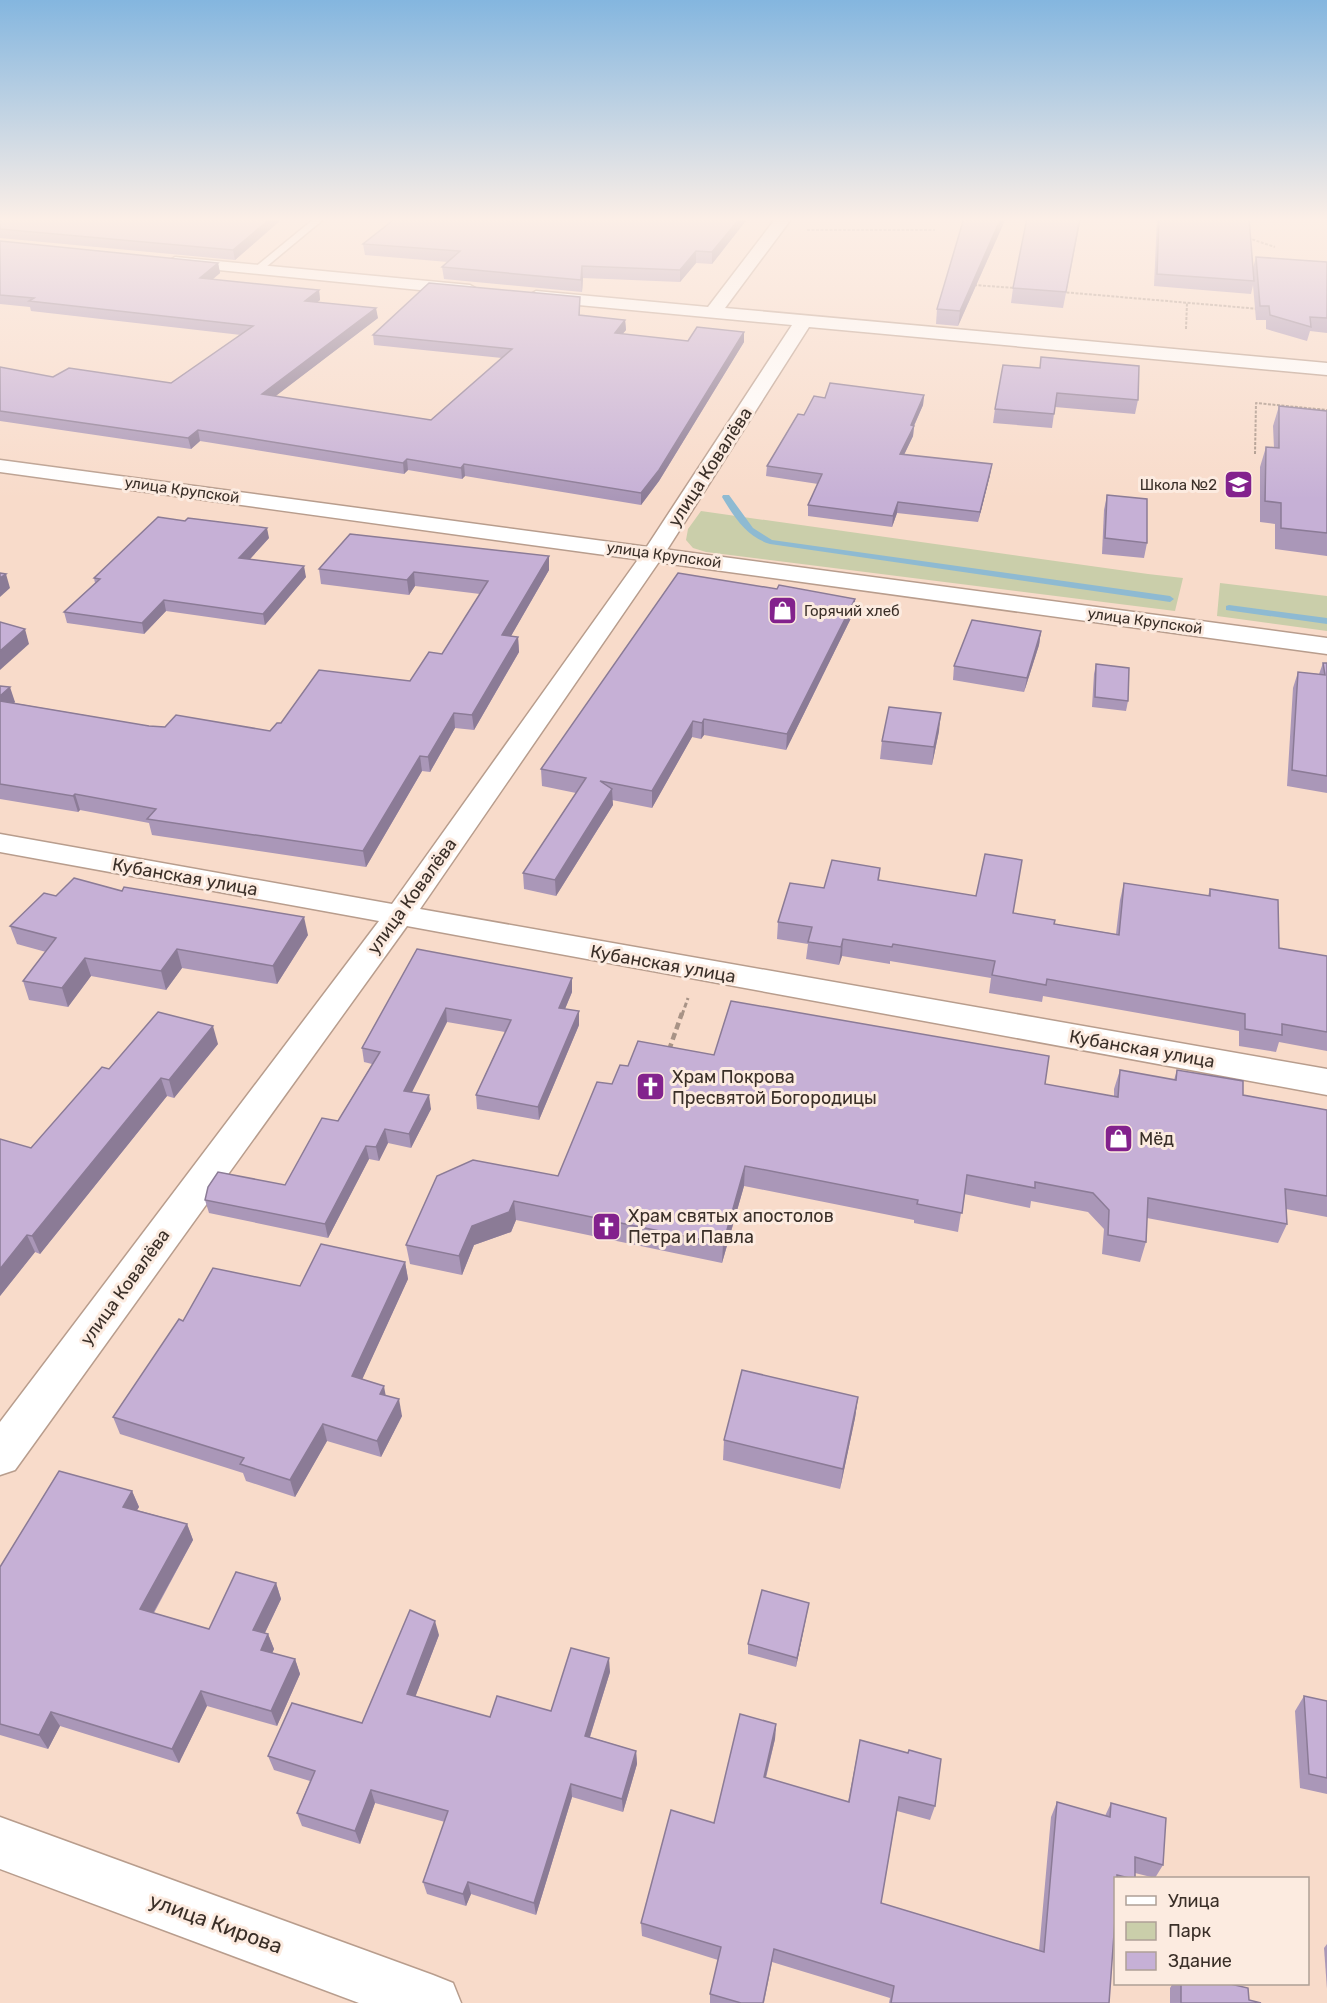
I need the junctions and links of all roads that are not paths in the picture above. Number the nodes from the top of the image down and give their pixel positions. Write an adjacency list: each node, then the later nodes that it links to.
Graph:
1 (707, 311): 2 (street)
2 (713, 312): 3 (street)
3 (804, 321): 4 (street); 6 (street, улица Ковалёва)
4 (1327, 369)
5 (0, 466): 6 (street, улица Крупской)
6 (654, 553): 7 (street, улица Крупской); 9 (street, улица Ковалёва)
7 (1327, 646)
8 (0, 843): 9 (street, Кубанская улица)
9 (398, 916): 10 (street, Кубанская улица); 11 (street, улица Ковалёва)
10 (1327, 1082)
11 (0, 1456)
12 (0, 1843): 13 (street, улица Кирова)
13 (433, 2003)

